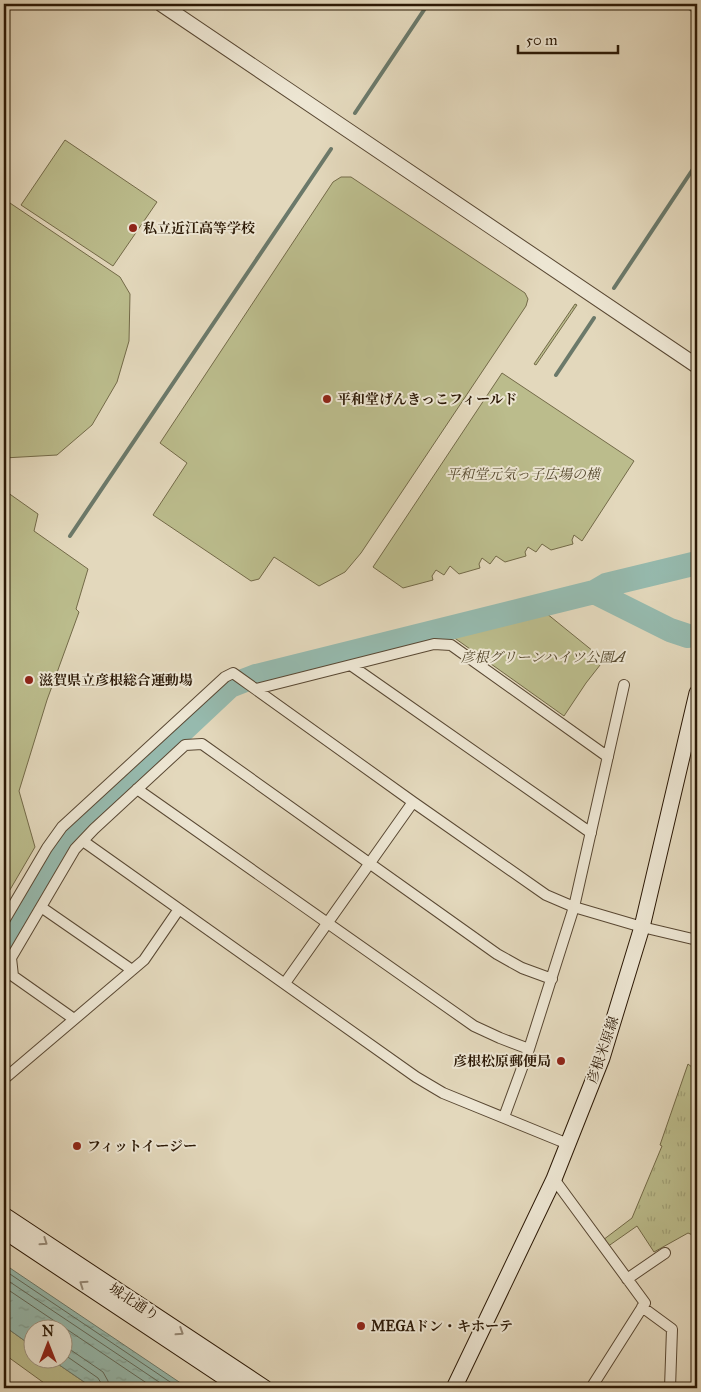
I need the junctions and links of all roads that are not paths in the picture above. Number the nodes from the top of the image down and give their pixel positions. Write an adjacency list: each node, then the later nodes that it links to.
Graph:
1 (161, 4): 2 (street)
2 (697, 366)
3 (352, 666): 5 (street); 7 (street); 10 (street)
4 (624, 685): 7 (street)
5 (253, 687): 9 (street); 16 (street)
6 (697, 693): 18 (main road, 彦根米原線)
7 (608, 757): 10 (street)
8 (137, 788): 11 (street); 12 (street); 17 (street)
9 (413, 802): 12 (street); 14 (street)
10 (591, 833): 14 (street)
11 (83, 841): 13 (street); 15 (street)
12 (370, 862): 17 (street); 21 (street)
13 (41, 907): 20 (street); 23 (street)
14 (574, 907): 18 (street); 21 (street)
15 (179, 909): 20 (street); 22 (street)
16 (4, 921)
17 (326, 923): 22 (street); 24 (street)
18 (642, 927): 19 (street); 27 (main road, 彦根米原線)
19 (697, 940)
20 (132, 970): 23 (street)
21 (552, 979): 24 (street)
22 (285, 983): 26 (street)
23 (74, 1019): 25 (street)
24 (529, 1049): 26 (street)
25 (4, 1079)
26 (504, 1117): 27 (street)
27 (568, 1144): 28 (main road, 彦根米原線)
28 (554, 1179): 32 (street); 36 (main road, 彦根米原線)
29 (4, 1215): 35 (main road, 城北通り, one-way to 35)
30 (4, 1231): 34 (main road, 城北通り, one-way to 30)
31 (665, 1253): 32 (street)
32 (626, 1279): 33 (street)
33 (642, 1307): 37 (street); 38 (street)
34 (240, 1388)
35 (265, 1388)
36 (454, 1388)
37 (591, 1388)
38 (670, 1388)

